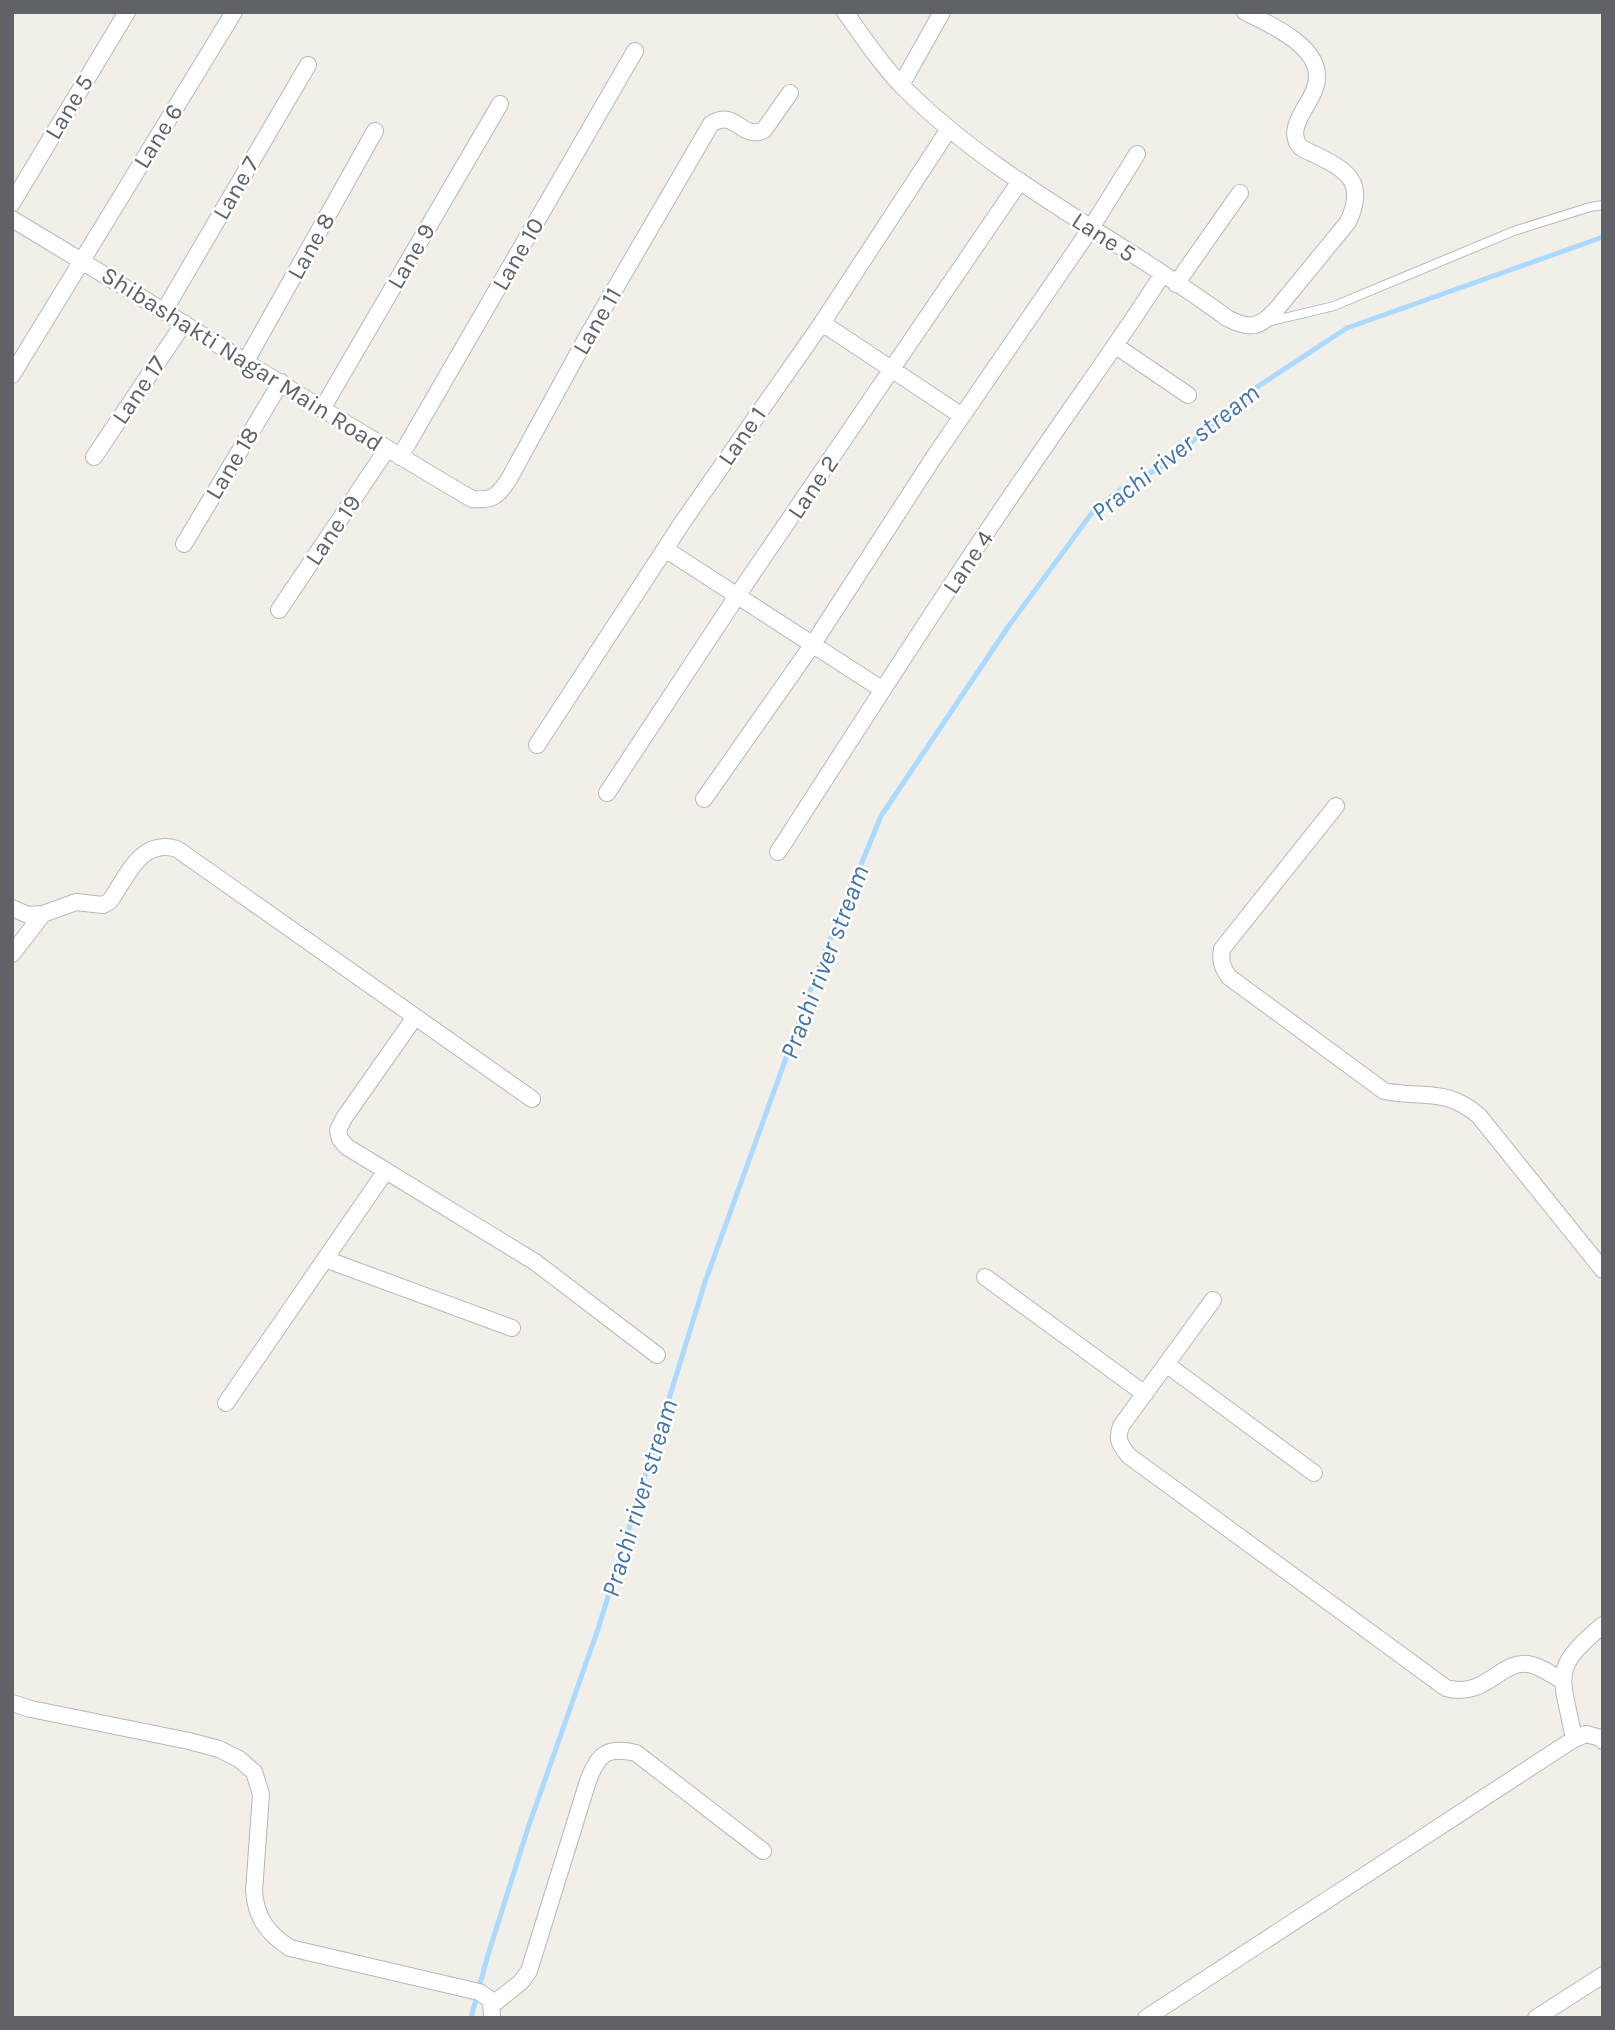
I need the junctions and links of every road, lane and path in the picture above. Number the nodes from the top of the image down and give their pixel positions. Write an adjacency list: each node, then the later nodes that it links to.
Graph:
1 (127, 12): 16 (street, Lane 5)
2 (234, 12): 20 (street, Lane 6)
3 (845, 12): 8 (street, Lane 5)
4 (942, 12): 8 (street)
5 (1245, 12): 25 (street)
6 (635, 51): 34 (street, Lane 10)
7 (307, 65): 22 (street, Lane 7)
8 (901, 85): 11 (street, Lane 5)
9 (790, 93): 36 (street, Lane 11)
10 (500, 104): 32 (street, Lane 9)
11 (949, 129): 14 (street, Lane 5); 24 (street, Lane 1)
12 (375, 131): 27 (street, Lane 8)
13 (1137, 154): 19 (street)
14 (1020, 181): 19 (street, Lane 5); 28 (street, Lane 2)
15 (1240, 193): 21 (street, Lane 4)
16 (12, 203)
17 (1603, 205): 25 (lane)
18 (12, 219): 20 (street, Shibashakti Nagar Main Road)
19 (1091, 228): 21 (street, Lane 5); 33 (street)
20 (82, 261): 22 (street, Shibashakti Nagar Main Road); 29 (street, Lane 6)
21 (1169, 279): 25 (street, Lane 5); 26 (street, Lane 4)
22 (164, 311): 23 (street, Shibashakti Nagar Main Road)
23 (184, 323): 27 (street, Shibashakti Nagar Main Road); 35 (street, Lane 17)
24 (822, 323): 28 (street); 38 (street, Lane 1)
25 (1264, 323)
26 (1116, 346): 31 (street); 42 (street, Lane 4)
27 (246, 361): 30 (street, Shibashakti Nagar Main Road)
28 (892, 369): 33 (street); 39 (street, Lane 2)
29 (12, 375)
30 (281, 382): 32 (street, Shibashakti Nagar Main Road); 37 (street, Lane 18)
31 (1188, 395)
32 (322, 409): 34 (street, Shibashakti Nagar Main Road)
33 (962, 415): 41 (street)
34 (394, 453): 36 (street, Shibashakti Nagar Main Road); 40 (street, Lane 19)
35 (94, 457)
36 (472, 499)
37 (184, 544)
38 (665, 549): 39 (street); 43 (street, Lane 1)
39 (737, 596): 41 (street); 44 (street, Lane 2)
40 (279, 610)
41 (813, 644): 42 (street); 45 (street)
42 (883, 690): 47 (street, Lane 4)
43 (537, 745)
44 (607, 793)
45 (704, 799)
46 (1336, 806): 55 (street)
47 (778, 852)
48 (12, 908): 49 (street)
49 (43, 914): 50 (street); 51 (street)
50 (12, 954)
51 (415, 1017): 52 (street); 53 (street)
52 (533, 1099)
53 (385, 1172): 54 (street); 59 (street)
54 (325, 1259): 58 (street); 62 (street)
55 (1603, 1270)
56 (985, 1277): 61 (street)
57 (1213, 1300): 60 (street)
58 (512, 1328)
59 (657, 1355)
60 (1166, 1364): 61 (street); 63 (street)
61 (1144, 1394): 65 (street)
62 (226, 1403)
63 (1314, 1473)
64 (1603, 1625): 65 (street)
65 (1563, 1681): 67 (street)
66 (12, 1703): 71 (street)
67 (1574, 1739): 68 (street); 72 (street)
68 (1603, 1741)
69 (763, 1851): 71 (street)
70 (1603, 1975): 73 (street)
71 (492, 2008)
72 (1146, 2018)
73 (1536, 2018)

